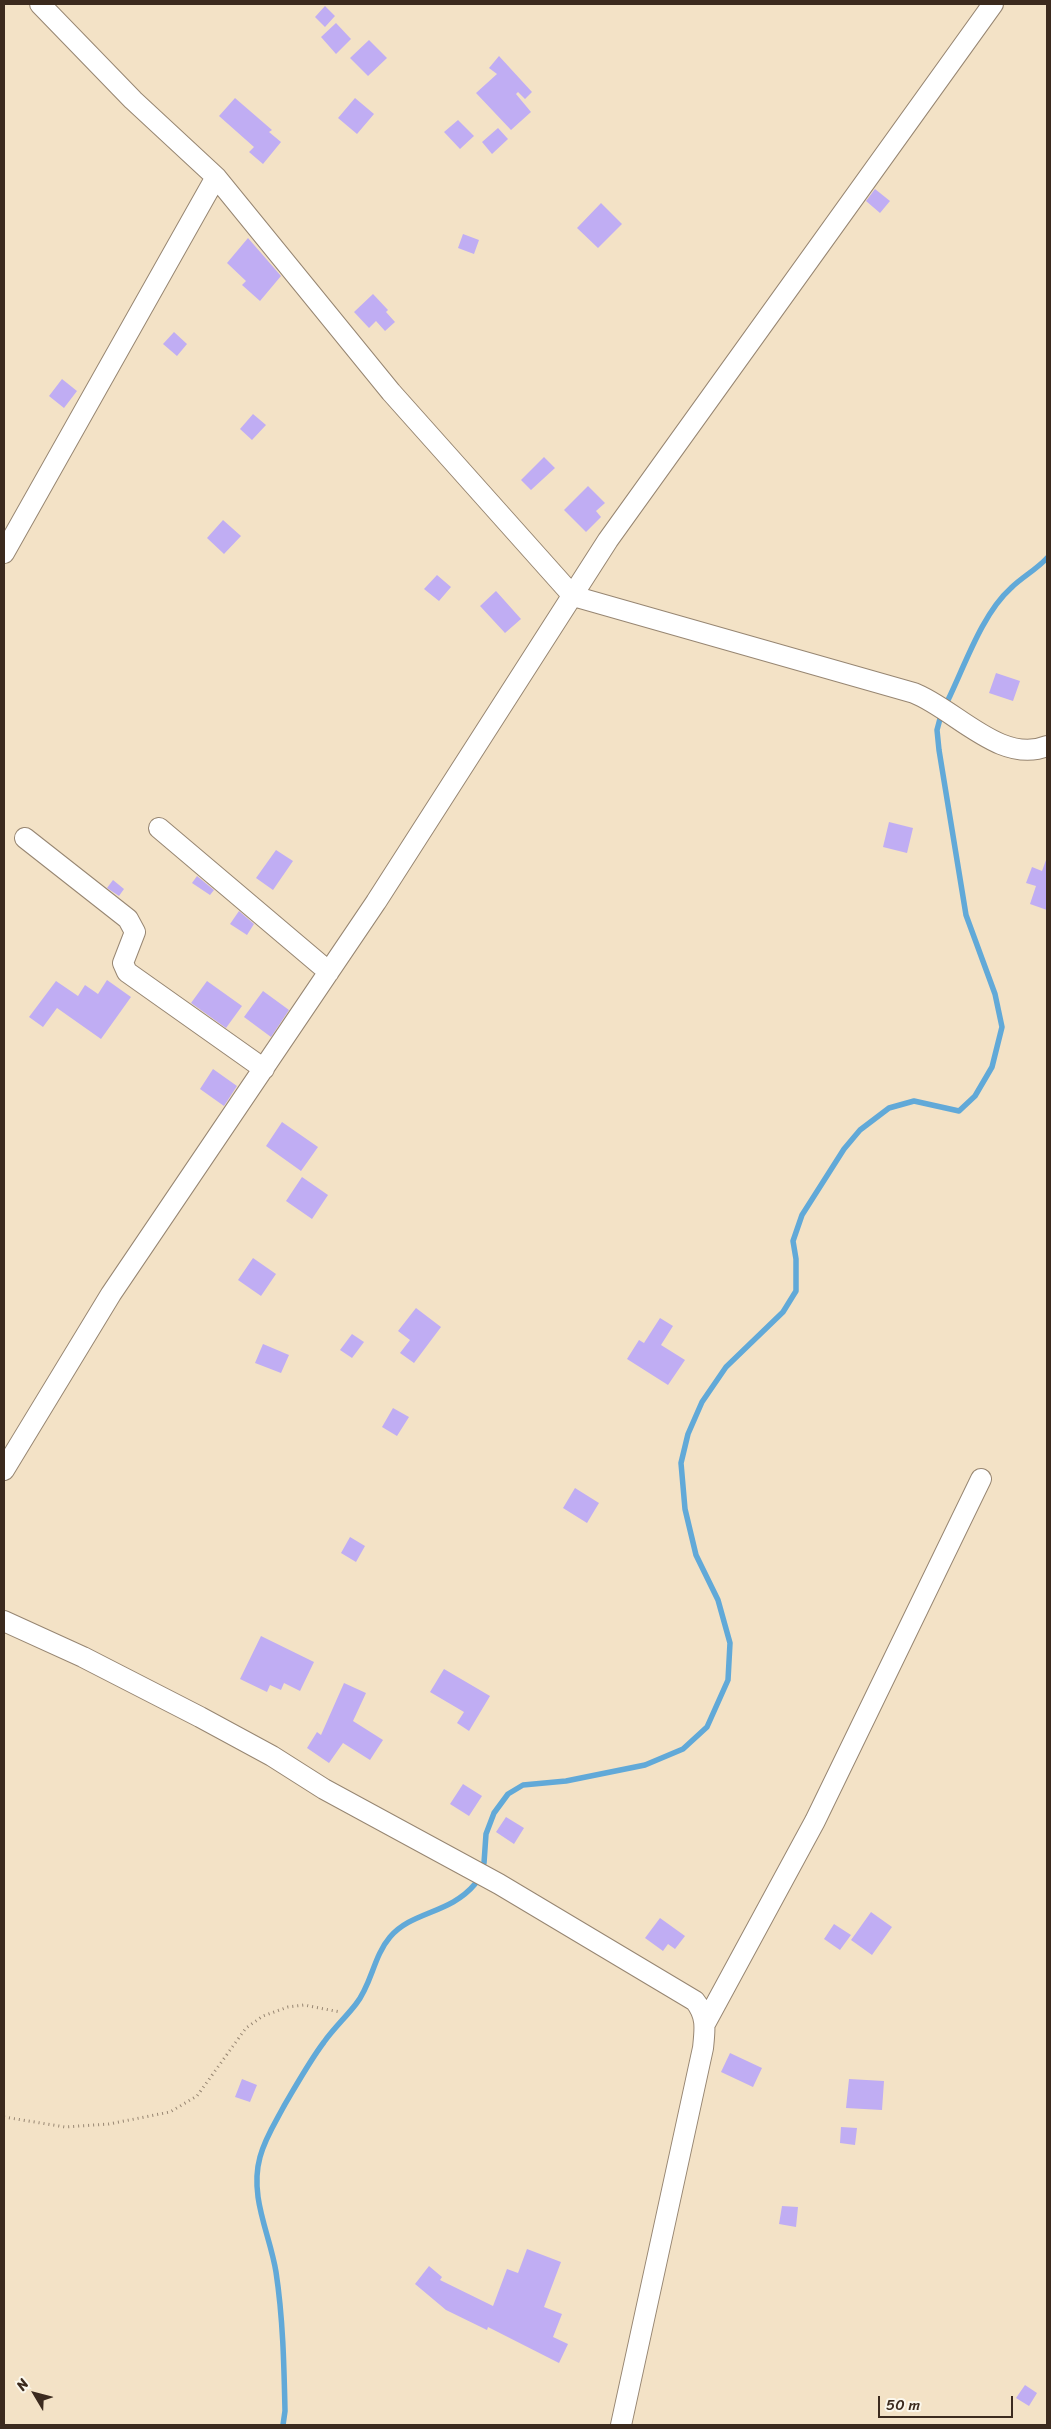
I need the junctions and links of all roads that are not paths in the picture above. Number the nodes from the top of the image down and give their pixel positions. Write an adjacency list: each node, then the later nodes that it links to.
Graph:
1 (40, 4): 3 (street)
2 (993, 4): 5 (street)
3 (216, 176): 4 (street); 5 (street)
4 (4, 553)
5 (573, 596): 6 (street); 9 (street)
6 (1047, 746)
7 (159, 828): 9 (street)
8 (26, 838): 10 (street)
9 (329, 972): 10 (street)
10 (264, 1069): 11 (street)
11 (4, 1470)
12 (981, 1479): 14 (street)
13 (4, 1621): 14 (street)
14 (706, 2022): 15 (street)
15 (621, 2425)

